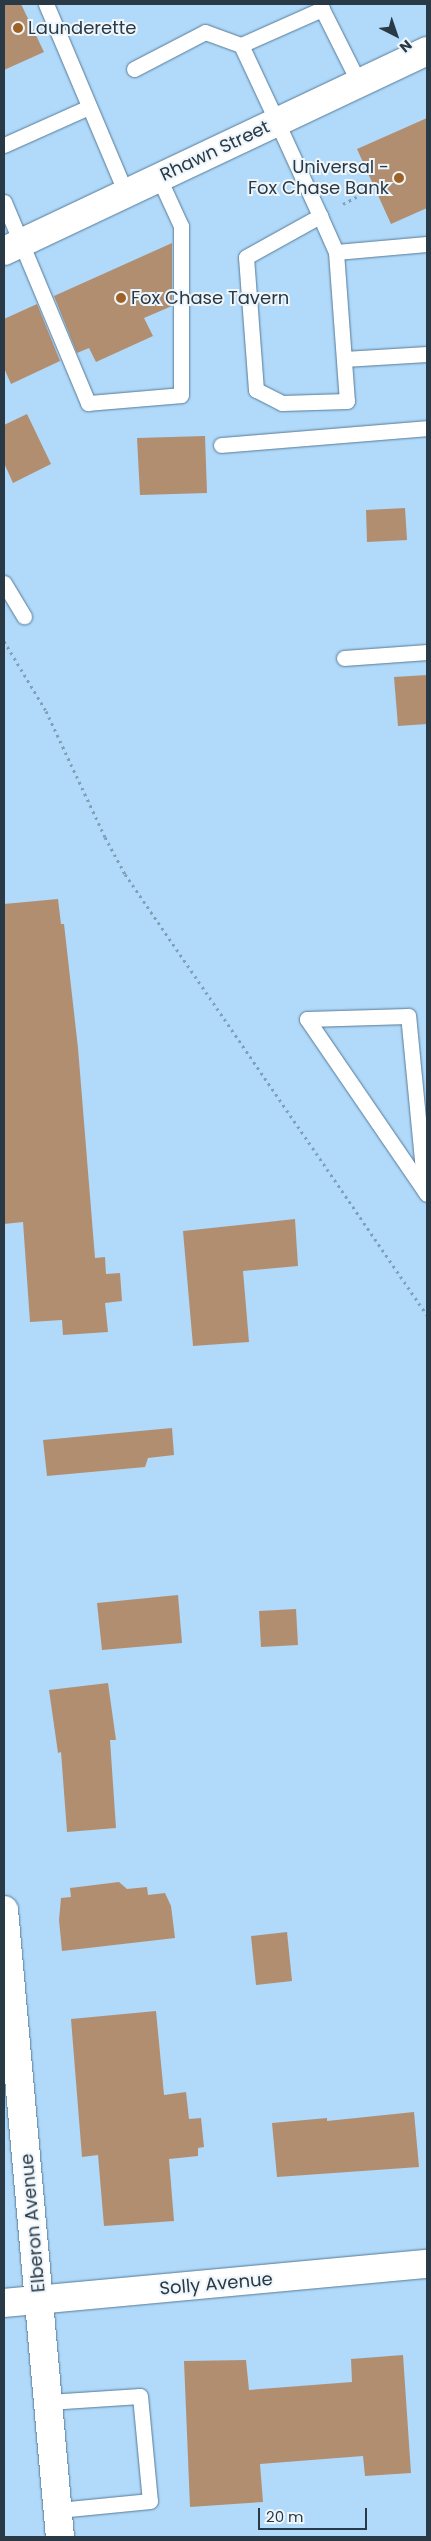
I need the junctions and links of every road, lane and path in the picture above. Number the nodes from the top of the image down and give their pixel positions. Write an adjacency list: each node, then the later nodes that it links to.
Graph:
1 (46, 4): 6 (lane)
2 (241, 45): 4 (lane); 5 (lane); 7 (lane)
3 (427, 51): 5 (street, Rhawn Street)
4 (134, 69)
5 (359, 83): 7 (street, Rhawn Street)
6 (89, 106): 8 (lane); 10 (lane)
7 (277, 122): 9 (street, Rhawn Street); 12 (lane)
8 (4, 145)
9 (159, 178): 10 (street, Rhawn Street); 14 (lane)
10 (126, 193): 14 (street, Rhawn Street)
11 (4, 202): 14 (lane)
12 (320, 216): 15 (lane); 17 (lane)
13 (427, 244): 15 (lane)
14 (13, 246)
15 (336, 252): 17 (lane)
16 (427, 354): 17 (lane)
17 (344, 359)
18 (427, 428): 19 (lane)
19 (221, 445)
20 (4, 583): 21 (lane)
21 (24, 616)
22 (4, 641): 26 (path)
23 (427, 652): 24 (lane)
24 (344, 658)
25 (426, 1193): 25 (lane)
26 (427, 1315)
27 (4, 1910): 29 (street, Elberon Avenue)
28 (427, 2264): 29 (street, Solly Avenue)
29 (40, 2300): 30 (street, Solly Avenue); 31 (street, Elberon Avenue)
30 (4, 2303)
31 (48, 2402): 32 (street, Elberon Avenue); 32 (lane)
32 (58, 2510): 33 (street, Elberon Avenue)
33 (60, 2537)

